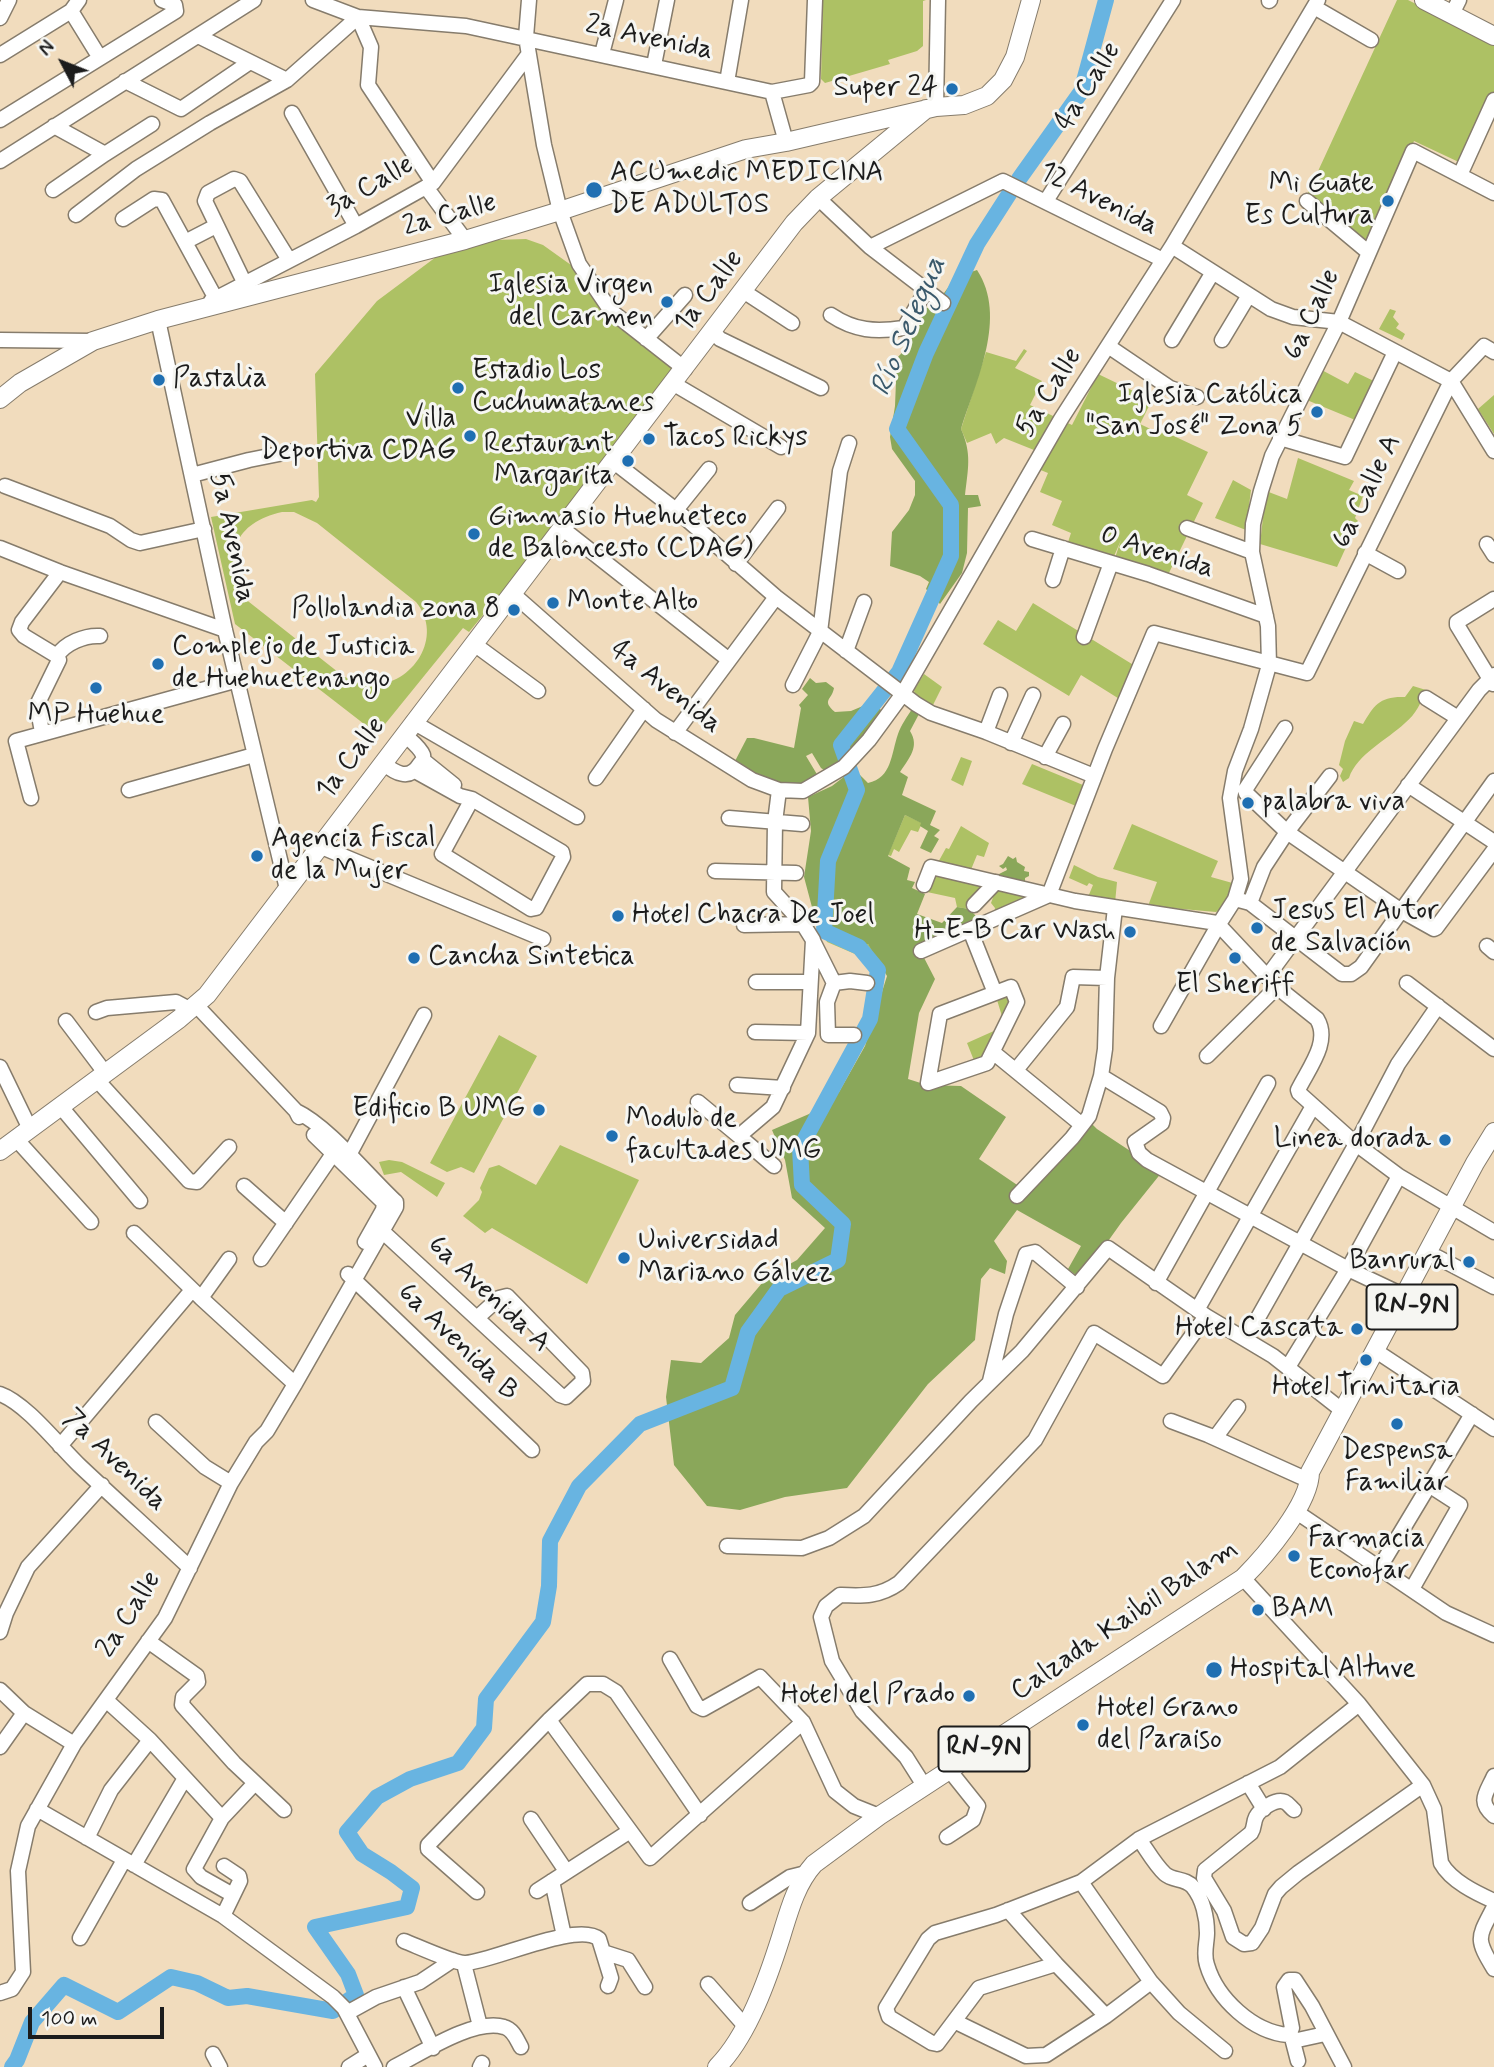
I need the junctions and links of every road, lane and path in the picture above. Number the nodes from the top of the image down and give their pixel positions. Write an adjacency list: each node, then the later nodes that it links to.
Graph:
1 (9, 0): 18 (street)
2 (162, 0): 26 (street)
3 (254, 0): 19 (street)
4 (529, 0): 21 (street)
5 (616, 0): 23 (street)
6 (667, 0): 28 (street)
7 (741, 0): 31 (street)
8 (815, 0): 32 (street, 2a Avenida)
9 (938, 0): 34 (street)
10 (1031, 0): 34 (main road)
11 (1173, 0): 49 (street, 4a Calle)
12 (1424, 0): 16 (main road)
13 (319, 1): 17 (street, 2a Avenida)
14 (1316, 4): 22 (street); 58 (street, 5a Calle)
15 (72, 6): 24 (street); 26 (street)
16 (1455, 7): 20 (main road)
17 (358, 17): 21 (street, 2a Avenida); 29 (street); 45 (street)
18 (0, 18)
19 (198, 36): 27 (street); 30 (street)
20 (1494, 36)
21 (526, 37): 23 (street, 2a Avenida); 25 (street)
22 (1371, 40)
23 (602, 54): 28 (street, 2a Avenida)
24 (0, 55)
25 (528, 55): 45 (street, 3a Calle); 51 (street)
26 (100, 58): 37 (street)
27 (250, 62): 29 (street); 35 (street)
28 (654, 65): 31 (street, 2a Avenida)
29 (287, 80): 38 (street)
30 (125, 81): 35 (street); 40 (street)
31 (727, 82): 32 (street, 2a Avenida)
32 (772, 92): 41 (street)
33 (1494, 100): 44 (street)
34 (931, 108): 41 (main road, 2a Calle); 48 (main road, 1a Calle)
35 (181, 109): 38 (street)
36 (292, 113): 55 (street)
37 (0, 120)
38 (210, 123): 52 (street)
39 (152, 124): 42 (street)
40 (54, 126): 42 (street); 43 (street)
41 (786, 142): 51 (main road, 2a Calle)
42 (105, 154): 46 (street)
43 (0, 162)
44 (1460, 175): 47 (street); 60 (street, 6a Calle)
45 (429, 185): 55 (street, 3a Calle); 56 (street)
46 (53, 190)
47 (1494, 192)
48 (818, 198): 59 (street); 66 (main road, 1a Calle)
49 (1046, 201): 59 (street, 12 Avenida); 62 (street, 12 Avenida)
50 (1307, 201): 60 (street)
51 (560, 211): 56 (main road, 2a Calle); 77 (street)
52 (76, 215)
53 (123, 219): 57 (street)
54 (216, 226): 57 (street); 61 (street); 64 (street)
55 (356, 226): 61 (street, 3a Calle)
56 (465, 240): 71 (main road, 2a Calle)
57 (185, 242): 69 (street)
58 (1172, 246): 62 (street, 5a Calle); 63 (street, 12 Avenida)
59 (870, 247): 65 (street)
60 (1368, 252): 74 (street, 6a Calle)
61 (289, 260): 64 (street, 3a Calle)
62 (1163, 260): 82 (street, 5a Calle)
63 (1213, 272): 68 (street, 12 Avenida); 79 (street)
64 (244, 284): 69 (street, 3a Calle)
65 (927, 289): 70 (street); 72 (street)
66 (743, 291): 75 (street); 76 (main road, 1a Calle)
67 (685, 295): 77 (street)
68 (1249, 295): 74 (street, 12 Avenida); 80 (street)
69 (216, 299): 71 (street, 3a Calle)
70 (943, 303)
71 (194, 310): 73 (main road, 2a Calle)
72 (831, 315)
73 (158, 320): 81 (main road, 2a Calle); 98 (street, 5a Avenida)
74 (1339, 322): 84 (street, 12 Avenida); 91 (street, 6a Calle)
75 (792, 323)
76 (713, 332): 85 (main road, 1a Calle); 88 (street)
77 (646, 339): 85 (street)
78 (0, 340): 81 (street)
79 (1172, 340)
80 (1222, 340)
81 (93, 341): 90 (main road, 2a Calle)
82 (1108, 346): 89 (street); 133 (street, 5a Calle)
83 (1491, 349): 86 (street, 6a Calle A)
84 (1395, 352): 86 (street, 12 Avenida); 91 (street)
85 (685, 369): 87 (main road, 1a Calle)
86 (1451, 381): 95 (street); 109 (street, 6a Calle A)
87 (674, 384): 93 (street); 96 (main road, 1a Calle)
88 (821, 388)
89 (1197, 397)
90 (0, 399)
91 (1280, 438): 108 (street, 6a Calle)
92 (849, 443): 121 (street)
93 (781, 447)
94 (293, 451): 98 (street)
95 (1494, 451)
96 (614, 462): 101 (street); 104 (main road, 1a Calle)
97 (709, 469): 101 (street)
98 (192, 475): 103 (street, 5a Avenida)
99 (5, 486): 103 (street)
100 (779, 508): 111 (street)
101 (676, 510): 111 (street)
102 (1187, 528): 108 (street)
103 (204, 529): 120 (street, 5a Avenida)
104 (563, 529): 115 (main road, 1a Calle); 127 (street)
105 (1032, 539): 107 (street, 0 Avenida)
106 (0, 548): 113 (street)
107 (1063, 548): 110 (street, 0 Avenida); 114 (street)
108 (1252, 552): 119 (street, 6a Calle)
109 (1365, 553): 112 (street); 128 (street, 6a Calle A)
110 (1111, 563): 119 (street, 0 Avenida); 123 (street)
111 (736, 564): 116 (street)
112 (1398, 571)
113 (60, 572): 120 (street); 126 (street)
114 (1053, 580)
115 (512, 593): 124 (main road, 1a Calle); 137 (street, 4a Avenida)
116 (776, 597): 121 (street); 127 (street)
117 (1494, 598): 129 (street)
118 (864, 603): 125 (street)
119 (1266, 616): 128 (street, 6a Calle)
120 (225, 630): 130 (street, 5a Avenida)
121 (820, 632): 125 (street); 131 (street)
122 (100, 636): 126 (street)
123 (1084, 637)
124 (474, 643): 132 (street); 140 (main road, 1a Calle)
125 (846, 652): 133 (street)
126 (57, 656): 142 (street)
127 (729, 660): 144 (street)
128 (1269, 664): 150 (street); 177 (street, 6a Calle)
129 (1492, 679): 138 (street)
130 (238, 680): 142 (street); 146 (street, 5a Avenida)
131 (793, 685)
132 (538, 691)
133 (897, 691): 143 (street); 157 (street, 5a Calle)
134 (1000, 695): 143 (street)
135 (1033, 695): 145 (street)
136 (1426, 698): 138 (street)
137 (644, 709): 144 (street, 4a Avenida); 152 (street)
138 (1458, 718): 154 (street)
139 (1063, 724): 147 (street)
140 (409, 728): 148 (main road, 1a Calle); 149 (street); 160 (street)
141 (1285, 728): 165 (street)
142 (42, 732): 159 (street)
143 (986, 732): 145 (street)
144 (674, 733): 156 (street, 4a Avenida)
145 (1011, 743): 147 (street)
146 (254, 755): 155 (street); 175 (street, 5a Avenida)
147 (1045, 757): 150 (street)
148 (383, 762): 149 (street); 167 (main road, 1a Calle)
149 (419, 766): 158 (street)
150 (1094, 776): 176 (street)
151 (1331, 776): 165 (street)
152 (596, 778)
153 (1494, 781): 162 (street)
154 (1408, 785): 162 (street); 171 (street)
155 (129, 790)
156 (779, 790): 157 (street, 4a Avenida); 163 (street)
157 (803, 791)
158 (468, 797): 158 (street)
159 (31, 798)
160 (577, 817)
161 (729, 818): 163 (street)
162 (1464, 821): 166 (street); 181 (street)
163 (775, 822): 164 (street); 172 (street)
164 (802, 824)
165 (1287, 832): 171 (street); 178 (street)
166 (1494, 842)
167 (319, 846): 175 (main road, 1a Calle); 187 (street)
168 (1494, 850): 181 (street)
169 (715, 871): 172 (street)
170 (796, 873): 172 (street)
171 (1344, 873): 181 (street); 186 (street)
172 (774, 874): 182 (street)
173 (996, 882): 174 (street); 176 (street); 179 (street)
174 (924, 885)
175 (287, 889): 199 (main road, 1a Calle)
176 (1049, 895): 180 (street); 185 (street)
177 (1235, 899): 178 (street); 183 (street)
178 (1250, 904): 186 (street)
179 (974, 905)
180 (1115, 908): 183 (street); 190 (street)
181 (1399, 910): 186 (street)
182 (803, 924): 184 (street); 188 (street)
183 (1219, 924): 193 (street); 203 (street)
184 (744, 925)
185 (970, 930): 189 (street); 197 (street)
186 (1296, 937): 193 (street)
187 (543, 939)
188 (813, 940): 192 (street); 196 (street)
189 (921, 951)
190 (1107, 978): 211 (street); 212 (street)
191 (757, 982): 192 (street)
192 (809, 982): 205 (street)
193 (1272, 982): 209 (street); 218 (street)
194 (867, 983): 196 (street)
195 (1407, 983): 198 (street)
196 (834, 984): 206 (street)
197 (995, 993): 208 (street); 208 (street)
198 (1438, 1006): 207 (street); 224 (street)
199 (194, 1008): 200 (street); 213 (main road, 1a Calle); 228 (street)
200 (96, 1012)
201 (424, 1015): 228 (street)
202 (66, 1021): 213 (street)
203 (1161, 1026)
204 (755, 1032): 205 (street)
205 (808, 1033): 216 (street)
206 (853, 1035)
207 (1494, 1049)
208 (993, 1053): 211 (street)
209 (1207, 1056)
210 (0, 1067): 222 (street)
211 (1017, 1070): 220 (street)
212 (1101, 1076): 220 (street); 232 (street)
213 (101, 1077): 219 (main road, 1a Calle); 225 (street)
214 (1268, 1083): 232 (street)
215 (737, 1085): 216 (street)
216 (783, 1088): 223 (street)
217 (698, 1102): 223 (street)
218 (1313, 1106): 224 (street); 237 (street)
219 (61, 1107): 222 (main road, 1a Calle); 234 (street)
220 (1082, 1125): 233 (street)
221 (1494, 1132): 236 (main road, Calzada Kaibil Balam / RN-9N)
222 (23, 1134): 227 (main road, 1a Calle); 238 (street)
223 (739, 1136): 229 (street)
224 (1356, 1144): 230 (street); 243 (street)
225 (229, 1147)
226 (1494, 1147): 236 (main road, Calzada Kaibil Balam / RN-9N)
227 (0, 1151)
228 (340, 1152): 235 (street); 239 (street)
229 (774, 1166)
230 (1399, 1176): 236 (street); 247 (street)
231 (244, 1186): 239 (street)
232 (1205, 1192): 237 (street); 249 (street)
233 (1017, 1196)
234 (140, 1201)
235 (390, 1204): 240 (street, 2a Calle); 248 (street, 2a Calle)
236 (1456, 1208): 241 (street); 244 (main road, Calzada Kaibil Balam / RN-9N); 253 (main road, Calzada Kaibil Balam / RN-9N)
237 (1251, 1215): 243 (street); 254 (street)
238 (91, 1222)
239 (285, 1223): 246 (street)
240 (382, 1231): 248 (street, 2a Calle); 255 (street, 6a Avenida A)
241 (1494, 1231)
242 (134, 1233): 252 (street)
243 (1300, 1242): 247 (street); 256 (street)
244 (1437, 1257): 251 (street); 257 (main road, Calzada Kaibil Balam / RN-9N)
245 (229, 1259): 252 (street)
246 (261, 1259)
247 (1348, 1269): 253 (street); 258 (street)
248 (351, 1276): 259 (street, 2a Calle); 270 (street, 6a Avenida B)
249 (1156, 1283): 250 (street); 254 (street)
250 (1077, 1287): 260 (street); 260 (street)
251 (1494, 1287)
252 (196, 1294): 259 (street); 269 (street)
253 (1405, 1296): 257 (main road, Calzada Kaibil Balam / RN-9N)
254 (1201, 1313): 256 (street); 300 (street)
255 (478, 1317): 255 (street, 6a Avenida A)
256 (1246, 1339): 258 (street)
257 (1381, 1353): 263 (main road, Calzada Kaibil Balam / RN-9N); 264 (street); 271 (main road, Calzada Kaibil Balam / RN-9N)
258 (1288, 1367): 263 (street)
259 (291, 1382): 272 (street, 2a Calle)
260 (989, 1383): 276 (street)
261 (0, 1394): 269 (street, 7a Avenida)
262 (1238, 1408): 268 (street)
263 (1343, 1411): 271 (main road, Calzada Kaibil Balam / RN-9N)
264 (1472, 1414): 267 (street); 274 (street)
265 (1171, 1421): 268 (street)
266 (156, 1422): 272 (street)
267 (1494, 1429)
268 (1215, 1438): 271 (street)
269 (60, 1447): 273 (street, 7a Avenida)
270 (532, 1450)
271 (1310, 1482): 275 (main road, Calzada Kaibil Balam / RN-9N)
272 (231, 1483): 278 (street, 2a Calle)
273 (102, 1485): 278 (street, 7a Avenida); 281 (street)
274 (1429, 1485): 277 (street); 280 (street)
275 (1295, 1511): 277 (street); 279 (main road, Calzada Kaibil Balam / RN-9N)
276 (727, 1546)
277 (1380, 1567): 280 (street)
278 (190, 1568): 283 (street, 2a Calle)
279 (1243, 1578): 287 (street); 294 (main road, Calzada Kaibil Balam / RN-9N)
280 (1412, 1589): 282 (street)
281 (0, 1632)
282 (1494, 1635)
283 (148, 1641): 286 (street, 2a Calle); 297 (street)
284 (670, 1659): 290 (street)
285 (0, 1690): 288 (street)
286 (106, 1700): 291 (street); 292 (street, 2a Calle)
287 (1359, 1704): 298 (street); 299 (street)
288 (24, 1713): 292 (street); 293 (street)
289 (549, 1720): 305 (street); 310 (street); 321 (street)
290 (803, 1722): 305 (street); 306 (street)
291 (150, 1740): 296 (street); 312 (street)
292 (74, 1744): 302 (street, 2a Calle)
293 (0, 1748)
294 (950, 1771): 300 (main road, Calzada Kaibil Balam / RN-9N); 311 (street)
295 (1494, 1776): 307 (street)
296 (185, 1778): 308 (street); 314 (street)
297 (255, 1783): 303 (street); 308 (street)
298 (1248, 1783): 301 (street); 313 (street)
299 (1423, 1785): 301 (street); 323 (street)
300 (925, 1787): 306 (main road, Calzada Kaibil Balam / RN-9N)
301 (1264, 1808): 304 (street)
302 (37, 1810): 312 (street); 340 (street, 2a Calle)
303 (284, 1810)
304 (1294, 1810)
305 (700, 1815): 310 (street)
306 (879, 1816): 317 (main road, Calzada Kaibil Balam / RN-9N)
307 (1494, 1816)
308 (222, 1818): 322 (street)
309 (531, 1819): 316 (street)
310 (630, 1831): 316 (street)
311 (947, 1837)
312 (87, 1838): 314 (street)
313 (1139, 1839): 319 (street); 347 (street)
314 (129, 1862): 327 (street); 329 (street)
315 (224, 1866): 322 (street)
316 (566, 1871): 318 (street)
317 (806, 1873): 324 (street); 345 (main road, Calzada Kaibil Balam / RN-9N)
318 (552, 1881): 320 (street); 328 (street)
319 (1081, 1882): 326 (street); 335 (street)
320 (537, 1891)
321 (477, 1892)
322 (233, 1895): 327 (street)
323 (1494, 1901)
324 (750, 1903)
325 (1494, 1907): 334 (street)
326 (1008, 1910): 333 (street); 343 (street)
327 (223, 1916): 341 (street)
328 (565, 1936): 331 (street); 332 (street)
329 (80, 1938)
330 (404, 1941): 332 (street)
331 (603, 1952): 337 (street); 339 (street)
332 (459, 1962): 338 (street); 344 (street)
333 (1055, 1964): 342 (street); 343 (street)
334 (1494, 1969)
335 (1151, 1982): 342 (street); 350 (street)
336 (708, 1984): 345 (street)
337 (608, 1986)
338 (404, 1987): 341 (street); 349 (street)
339 (645, 1987)
340 (0, 1993)
341 (345, 2011): 351 (street)
342 (1106, 2016): 343 (street)
343 (956, 2022)
344 (480, 2026): 348 (street); 349 (street)
345 (745, 2026): 353 (main road, Calzada Kaibil Balam / RN-9N)
346 (1325, 2034): 347 (street); 347 (street); 356 (street)
347 (1292, 2037): 352 (street)
348 (520, 2047)
349 (433, 2048): 355 (street)
350 (1225, 2051)
351 (371, 2061): 354 (street)
352 (1298, 2061)
353 (717, 2066)
354 (349, 2067)
355 (394, 2067)
356 (1344, 2067)

